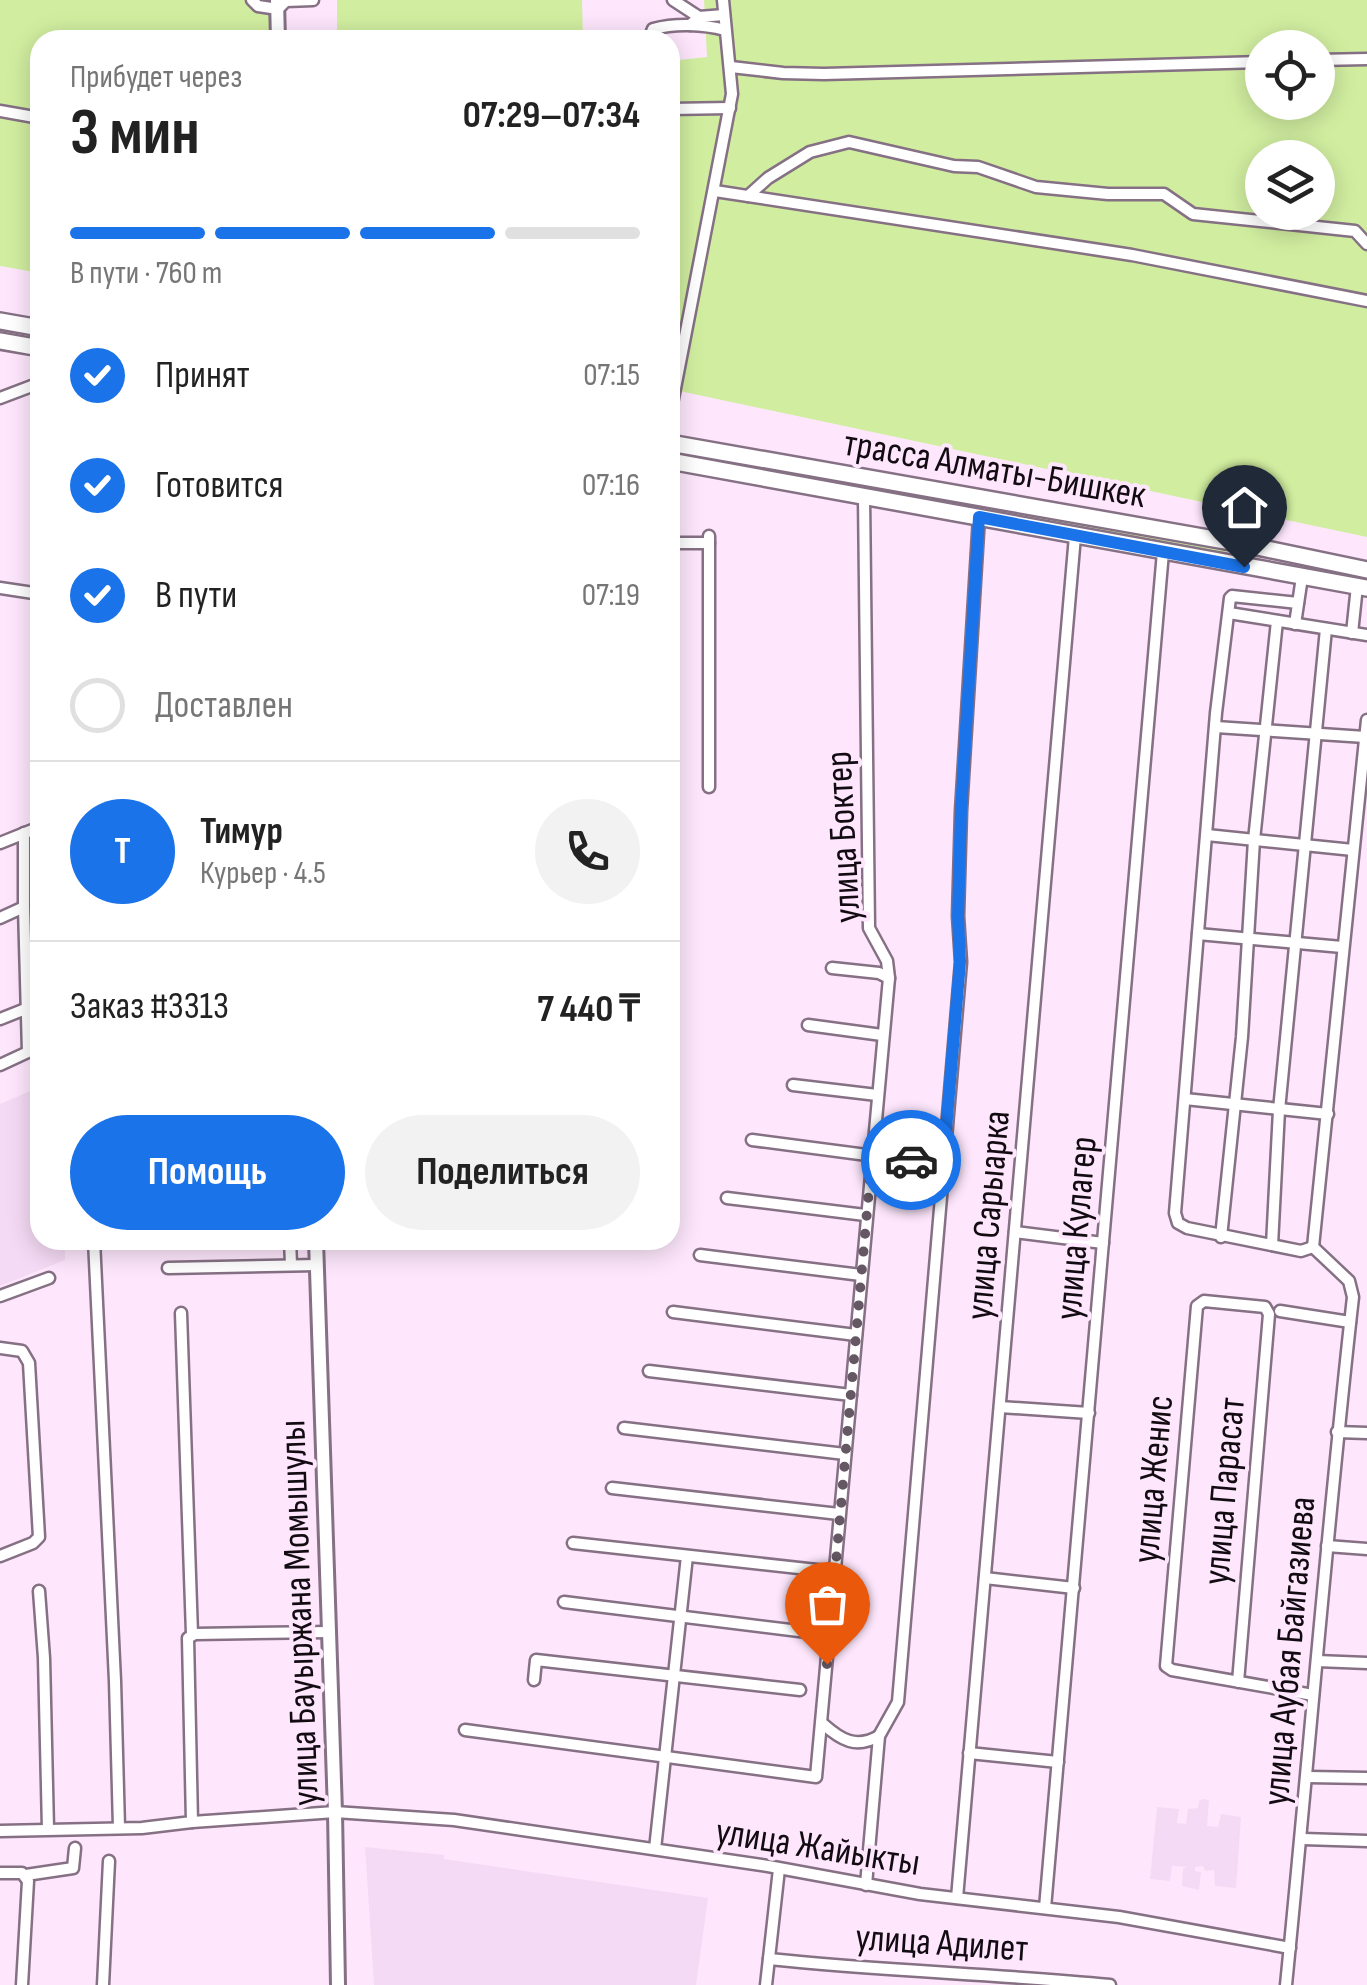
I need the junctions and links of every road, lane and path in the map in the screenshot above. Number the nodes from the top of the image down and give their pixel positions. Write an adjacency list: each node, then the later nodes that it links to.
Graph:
1 (252, 0): 6 (street)
2 (313, 0): 6 (street)
3 (673, 0): 8 (street)
4 (693, 0): 8 (street)
5 (723, 0): 7 (street)
6 (277, 5): 10 (street)
7 (724, 15): 8 (street); 12 (street)
8 (696, 16): 9 (street)
9 (689, 26): 11 (street); 12 (street)
10 (278, 30)
11 (652, 30)
12 (725, 30): 16 (street)
13 (1367, 59): 14 (street)
14 (1335, 60)
15 (1245, 62): 16 (street)
16 (731, 67): 17 (street)
17 (730, 108): 18 (street); 21 (street)
18 (680, 109)
19 (0, 111): 20 (street)
20 (30, 116)
21 (714, 190): 22 (street); 29 (street)
22 (748, 196): 23 (street); 24 (street)
23 (1367, 244)
24 (1367, 302)
25 (0, 321): 26 (highway)
26 (30, 326)
27 (0, 341): 28 (highway)
28 (30, 346)
29 (680, 363)
30 (30, 383): 31 (street)
31 (0, 398)
32 (680, 445): 34 (highway, трасса Алматы-Бишкек)
33 (680, 463): 35 (highway, трасса Алматы-Бишкек)
34 (792, 465): 35 (highway); 40 (highway, трасса Алматы-Бишкек)
35 (789, 483): 36 (highway, трасса Алматы-Бишкек)
36 (864, 497): 37 (highway, трасса Алматы-Бишкек); 75 (street, улица Боктер)
37 (979, 517): 38 (highway, трасса Алматы-Бишкек); 90 (street)
38 (1075, 536): 41 (highway, трасса Алматы-Бишкек); 93 (street, улица Сарыарка)
39 (680, 542): 60 (street)
40 (1248, 546): 42 (highway); 43 (highway, трасса Алматы-Бишкек)
41 (1162, 552): 42 (highway, трасса Алматы-Бишкек); 95 (street, улица Кулагер)
42 (1244, 567): 44 (highway, трасса Алматы-Бишкек)
43 (1367, 570)
44 (1302, 577): 45 (highway, трасса Алматы-Бишкек); 48 (street)
45 (1362, 587): 53 (street)
46 (0, 588): 47 (street)
47 (30, 592)
48 (1298, 604): 49 (street); 51 (street)
49 (1229, 613): 50 (street); 56 (street)
50 (1277, 621): 51 (street); 57 (street)
51 (1295, 624): 52 (street)
52 (1326, 628): 53 (street); 58 (street)
53 (1352, 633): 54 (street)
54 (1367, 634)
55 (1367, 720): 59 (street)
56 (1216, 727): 57 (street); 63 (street)
57 (1266, 730): 58 (street); 64 (street)
58 (1317, 734): 59 (street); 66 (street)
59 (1365, 737): 67 (street)
60 (708, 788)
61 (30, 831): 62 (street)
62 (24, 833): 65 (street); 68 (street)
63 (1207, 835): 64 (street); 70 (street)
64 (1254, 840): 66 (street); 71 (street)
65 (0, 844)
66 (1306, 845): 67 (street); 72 (street)
67 (1354, 850): 73 (street)
68 (24, 907): 69 (street); 76 (street)
69 (0, 918)
70 (1198, 934): 71 (street); 84 (street)
71 (1247, 940): 72 (street); 85 (street)
72 (1295, 944): 73 (street); 86 (street)
73 (1342, 947): 87 (street)
74 (832, 968): 75 (street)
75 (889, 978): 80 (street, улица Боктер)
76 (28, 1008): 77 (street); 78 (street); 81 (street)
77 (0, 1010)
78 (0, 1020)
79 (808, 1025): 80 (street)
80 (882, 1035): 83 (street, улица Боктер)
81 (0, 1065)
82 (793, 1085): 83 (street)
83 (877, 1096): 89 (street, улица Боктер)
84 (1184, 1099): 85 (street); 94 (street)
85 (1234, 1105): 86 (street); 94 (street)
86 (1279, 1110): 87 (street); 96 (street)
87 (1328, 1114): 97 (street)
88 (752, 1140): 89 (street)
89 (872, 1155): 90 (street); 92 (street, улица Боктер)
90 (943, 1166): 148 (street)
91 (727, 1198): 92 (street)
92 (865, 1215): 105 (street, улица Боктер)
93 (1015, 1232): 95 (street); 117 (street, улица Сарыарка)
94 (1222, 1237): 96 (street)
95 (1103, 1243): 118 (street, улица Кулагер)
96 (1272, 1245): 97 (street)
97 (1313, 1247): 112 (street, улица Аубая Байгазиева)
98 (94, 1250): 156 (street)
99 (290, 1250): 102 (street)
100 (316, 1250): 103 (street, улица Бауыржана Момышулы)
101 (700, 1255): 105 (street)
102 (290, 1264): 103 (street); 104 (street)
103 (317, 1265): 136 (street, улица Бауыржана Момышулы)
104 (168, 1268)
105 (861, 1274): 113 (street, улица Боктер)
106 (50, 1278): 107 (street)
107 (0, 1296)
108 (1264, 1307): 143 (street, улица Парасат); 143 (street, улица Женис)
109 (1280, 1311): 112 (street)
110 (673, 1312): 113 (street)
111 (182, 1313): 138 (street)
112 (1350, 1322): 120 (street, улица Аубая Байгазиева)
113 (856, 1336): 116 (street, улица Боктер)
114 (0, 1348): 128 (street)
115 (649, 1370): 116 (street)
116 (851, 1395): 122 (street, улица Боктер)
117 (1000, 1407): 118 (street); 131 (street, улица Сарыарка)
118 (1090, 1413): 132 (street, улица Кулагер)
119 (624, 1428): 122 (street)
120 (1337, 1432): 121 (street); 126 (street, улица Аубая Байгазиева)
121 (1367, 1433)
122 (845, 1454): 124 (street, улица Боктер)
123 (612, 1488): 124 (street)
124 (839, 1514): 130 (street, улица Боктер)
125 (573, 1543): 129 (street)
126 (1327, 1546): 127 (street); 139 (street, улица Аубая Байгазиева)
127 (1367, 1549)
128 (0, 1556)
129 (686, 1556): 130 (street); 135 (street)
130 (834, 1572): 146 (street, улица Боктер)
131 (984, 1578): 132 (street); 149 (street, улица Сарыарка)
132 (1074, 1588): 151 (street, улица Кулагер)
133 (39, 1590): 157 (street)
134 (564, 1602): 135 (street)
135 (681, 1616): 137 (street); 141 (street)
136 (329, 1632): 138 (street); 154 (street, улица Бауыржана Момышулы)
137 (807, 1632)
138 (192, 1634): 155 (street)
139 (1317, 1661): 140 (street); 145 (street, улица Аубая Байгазиева)
140 (1367, 1663)
141 (674, 1677): 142 (street); 144 (street); 150 (street)
142 (534, 1680)
143 (1238, 1682): 145 (street)
144 (800, 1690)
145 (1313, 1694): 152 (street, улица Аубая Байгазиева)
146 (822, 1724): 148 (street); 150 (street, улица Боктер)
147 (466, 1730): 150 (street)
148 (879, 1736): 167 (street)
149 (969, 1753): 151 (street); 168 (street, улица Сарыарка)
150 (665, 1756): 162 (street)
151 (1058, 1762): 169 (street, улица Кулагер)
152 (1308, 1776): 153 (street); 159 (street, улица Аубая Байгазиева)
153 (1367, 1778)
154 (336, 1812): 155 (street, улица Жайыкты); 162 (street, улица Жайыкты); 175 (street, улица Бауыржана Момышулы)
155 (192, 1822): 156 (street, улица Жайыкты)
156 (118, 1827): 157 (street, улица Жайыкты)
157 (48, 1830): 158 (street, улица Жайыкты)
158 (0, 1831)
159 (1303, 1839): 160 (street); 170 (street, улица Аубая Байгазиева)
160 (1367, 1842)
161 (75, 1848): 166 (street)
162 (655, 1849): 164 (street, улица Жайыкты)
163 (108, 1861): 174 (street)
164 (779, 1869): 167 (street, улица Жайыкты); 171 (street)
165 (0, 1873): 166 (street)
166 (26, 1875): 173 (street)
167 (866, 1884): 168 (street, улица Жайыкты)
168 (957, 1898): 169 (street, улица Жайыкты)
169 (1045, 1908): 170 (street, улица Жайыкты)
170 (1290, 1948): 178 (street, улица Аубая Байгазиева)
171 (769, 1959): 172 (street, улица Адилет); 176 (street)
172 (996, 1980): 177 (street, улица Адилет)
173 (22, 1985)
174 (104, 1985)
175 (338, 1985)
176 (766, 1985)
177 (1110, 1985)
178 (1286, 1985)

